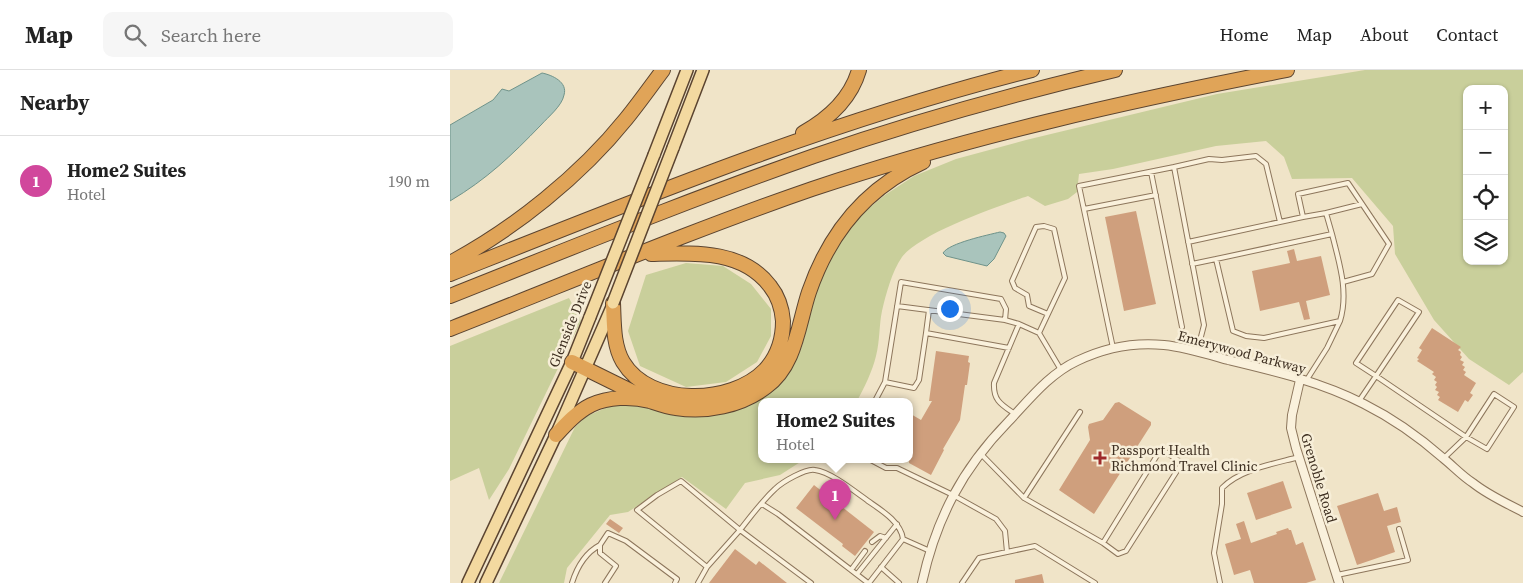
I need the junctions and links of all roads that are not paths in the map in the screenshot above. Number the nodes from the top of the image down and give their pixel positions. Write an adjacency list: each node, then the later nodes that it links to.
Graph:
1 (663, 70): 22 (highway)
2 (687, 70): 41 (main road, Glenside Drive, bridge)
3 (703, 70): 27 (main road, bridge)
4 (859, 70): 9 (highway)
5 (1032, 70): 9 (highway)
6 (1115, 70): 26 (highway)
7 (1287, 70): 8 (highway)
8 (958, 146): 20 (highway); 48 (highway)
9 (750, 157): 24 (highway)
10 (1174, 167): 11 (lane); 17 (lane); 19 (lane)
11 (1151, 172): 12 (lane); 14 (lane)
12 (1156, 195): 14 (lane); 34 (lane)
13 (1362, 204): 15 (lane); 16 (lane); 25 (lane)
14 (1084, 208): 39 (lane)
15 (1326, 213): 16 (lane); 18 (lane)
16 (1303, 217): 17 (lane)
17 (1280, 222): 19 (lane)
18 (1332, 234): 21 (lane); 25 (lane)
19 (1188, 242): 23 (lane)
20 (640, 254): 27 (highway); 35 (highway)
21 (1216, 259): 23 (lane); 32 (lane)
22 (450, 263)
23 (1192, 264): 40 (lane)
24 (450, 274)
25 (1343, 282): 32 (lane)
26 (450, 296)
27 (613, 303): 42 (main road)
28 (897, 306): 29 (lane); 31 (lane); 46 (lane)
29 (929, 310): 31 (lane); 37 (lane)
30 (1048, 314): 30 (lane); 36 (lane)
31 (1004, 320): 33 (lane)
32 (1340, 321): 45 (lane)
33 (1019, 324): 36 (lane); 38 (lane)
34 (1182, 328)
35 (450, 329)
36 (1039, 333): 43 (lane)
37 (926, 334): 38 (lane); 46 (lane)
38 (1009, 348): 51 (lane)
39 (1113, 348): 40 (street, Emerywood Parkway); 43 (street, Emerywood Parkway)
40 (1197, 352): 45 (street, Emerywood Parkway)
41 (572, 362): 42 (highway); 78 (main road, Glenside Drive)
42 (585, 369): 48 (highway); 52 (main road)
43 (1061, 370): 51 (street, Emerywood Parkway)
44 (1376, 376): 44 (lane); 49 (lane); 53 (lane)
45 (1303, 380): 49 (street, Emerywood Parkway); 55 (street, Grenoble Road)
46 (885, 382): 47 (lane)
47 (877, 398)
48 (650, 401): 52 (highway)
49 (1359, 402): 56 (street, Emerywood Parkway)
50 (1080, 412): 59 (lane)
51 (1016, 414): 54 (street, Emerywood Parkway)
52 (556, 435): 79 (main road)
53 (1466, 437): 53 (lane); 56 (lane)
54 (980, 454): 58 (street, Emerywood Parkway); 59 (lane)
55 (1299, 457): 77 (street, Grenoble Road); 90 (lane)
56 (1444, 458): 61 (street, Emerywood Parkway)
57 (877, 463): 58 (lane)
58 (953, 495): 71 (street, Emerywood Parkway); 72 (lane)
59 (1024, 498): 68 (lane)
60 (762, 504): 62 (lane); 64 (lane); 75 (lane)
61 (1523, 512)
62 (897, 524): 65 (lane); 66 (lane)
63 (1399, 529): 77 (lane)
64 (740, 530): 73 (lane); 73 (lane); 84 (lane)
65 (886, 538): 67 (lane); 76 (lane)
66 (903, 539): 71 (lane); 74 (lane)
67 (872, 542)
68 (1103, 543): 68 (lane)
69 (600, 545): 80 (lane); 81 (lane); 82 (lane)
70 (865, 551): 75 (lane)
71 (930, 551): 87 (street, Emerywood Parkway)
72 (1007, 552): 88 (lane); 89 (lane)
73 (707, 567): 83 (lane)
74 (881, 567): 85 (lane); 86 (lane)
75 (851, 570): 76 (lane)
76 (857, 574): 85 (lane)
77 (1338, 579)
78 (468, 583)
79 (486, 583)
80 (572, 583)
81 (605, 583)
82 (675, 583)
83 (698, 583)
84 (811, 583)
85 (869, 583)
86 (899, 583)
87 (922, 583)
88 (962, 583)
89 (1095, 583)
90 (1220, 583)

